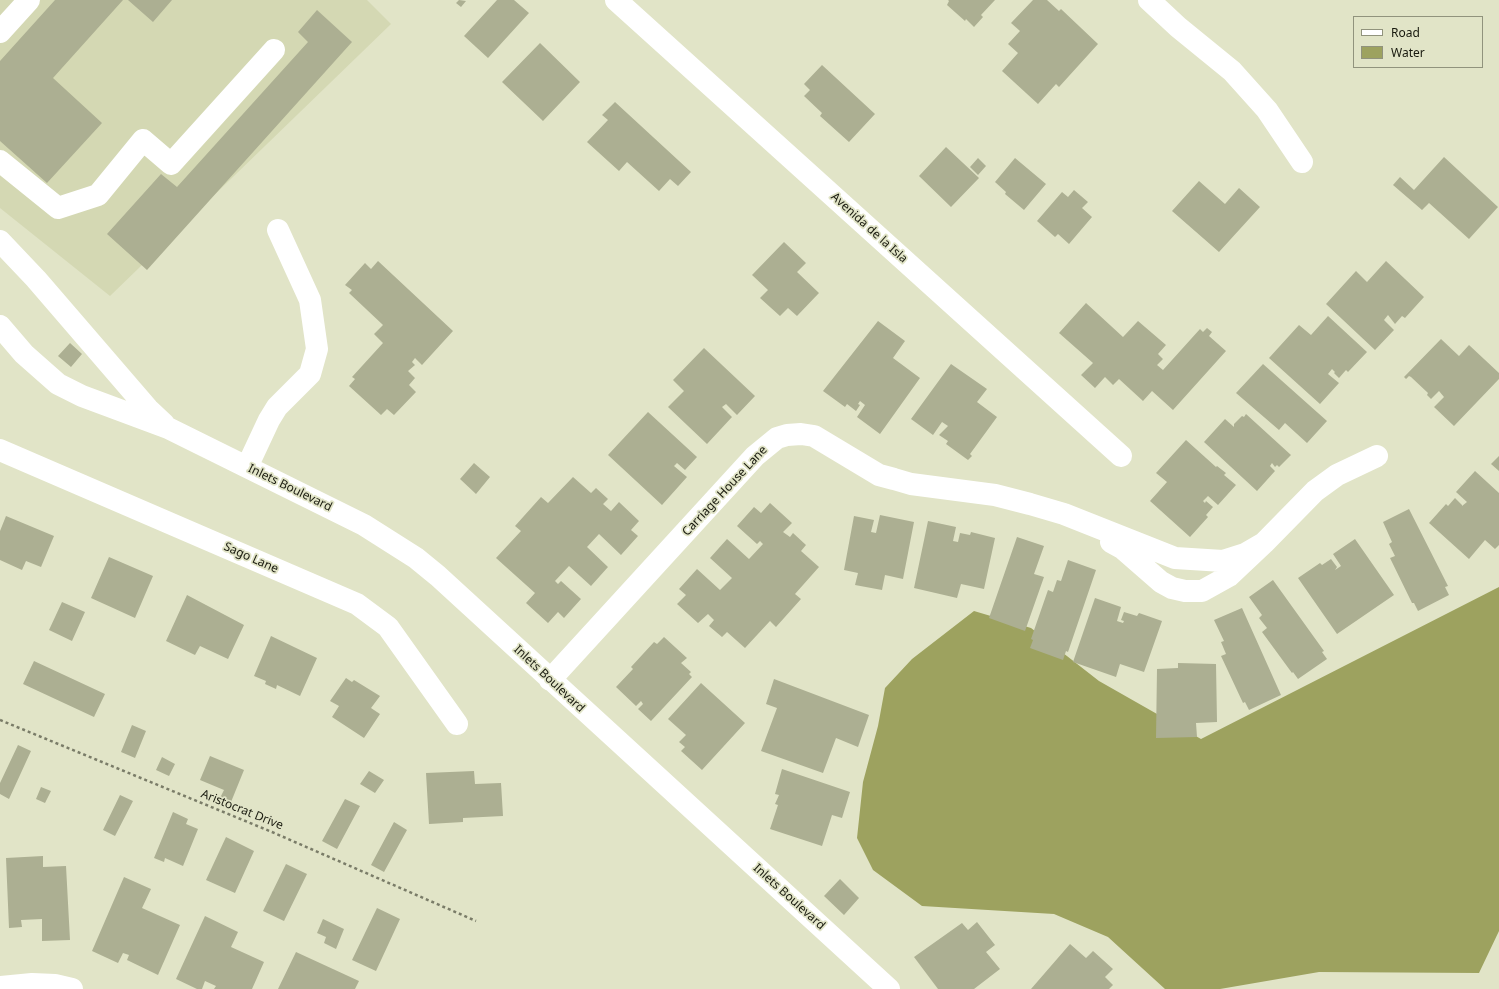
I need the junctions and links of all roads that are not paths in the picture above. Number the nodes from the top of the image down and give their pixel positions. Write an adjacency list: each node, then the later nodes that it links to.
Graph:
1 (29, 0): 4 (street)
2 (616, 0): 13 (street, Avenida de la Isla)
3 (1149, 0): 7 (street)
4 (0, 32)
5 (274, 50): 6 (street)
6 (0, 161)
7 (1302, 162)
8 (278, 230): 15 (street)
9 (2, 246): 11 (street, Inlets Boulevard)
10 (0, 326): 11 (street, Inlets Boulevard)
11 (168, 428): 15 (street, Inlets Boulevard)
12 (0, 450): 19 (street, Sago Lane)
13 (1121, 456)
14 (1377, 456): 17 (street, Carriage House Lane)
15 (247, 467): 18 (street, Inlets Boulevard)
16 (1064, 514): 17 (street, Carriage House Lane); 17 (street, Carriage House Lane); 18 (street, Carriage House Lane)
17 (1264, 543)
18 (550, 680): 22 (street, Inlets Boulevard)
19 (457, 724)
20 (0, 987): 21 (street)
21 (72, 989)
22 (889, 989)

